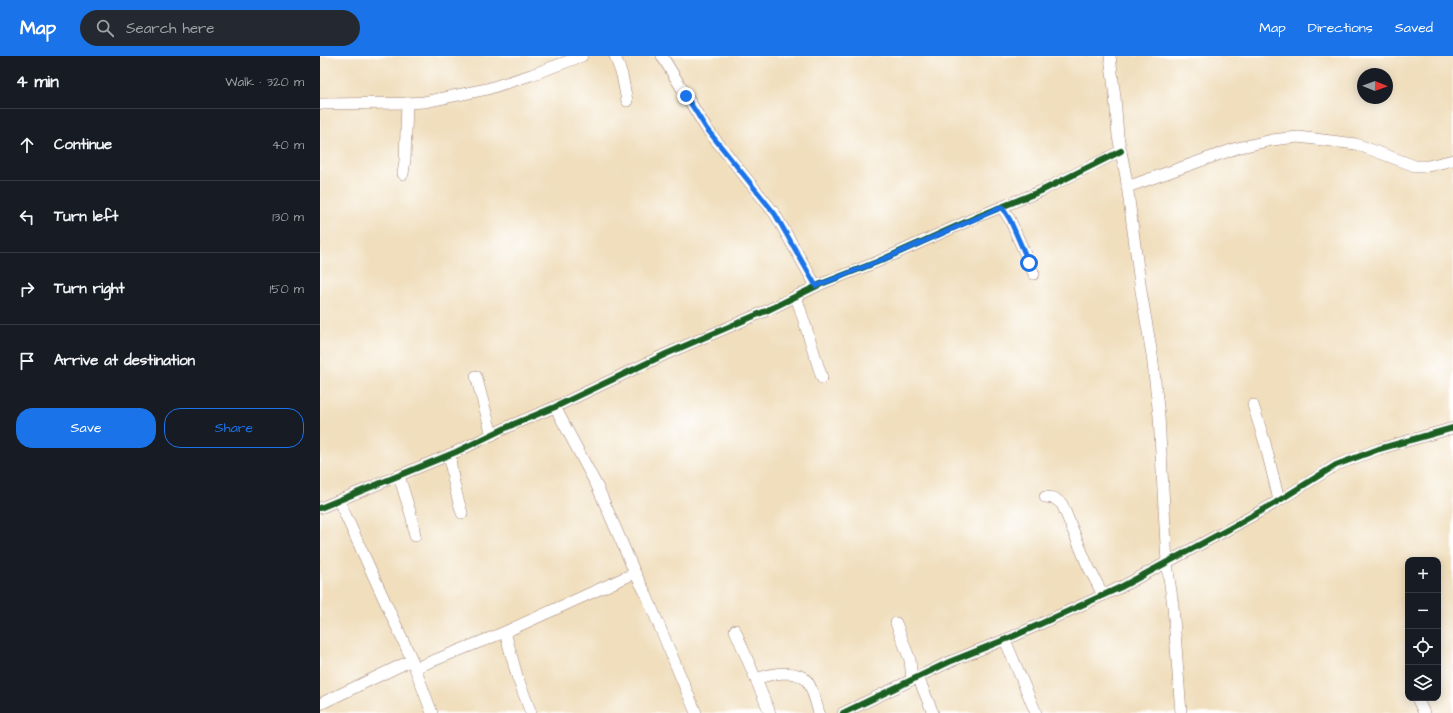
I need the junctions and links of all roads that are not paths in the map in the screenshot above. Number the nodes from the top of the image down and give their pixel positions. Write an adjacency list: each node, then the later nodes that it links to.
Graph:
1 (582, 56): 6 (street)
2 (615, 56): 5 (street)
3 (662, 56): 14 (street)
4 (1110, 56): 8 (street)
5 (627, 101)
6 (407, 103): 7 (street); 10 (street)
7 (320, 104)
8 (1121, 152): 11 (street); 12 (street)
9 (1453, 160): 11 (street)
10 (403, 174)
11 (1127, 187): 30 (street)
12 (1002, 207): 13 (street); 14 (street)
13 (1034, 274)
14 (816, 286): 15 (street)
15 (796, 296): 17 (street); 19 (street)
16 (476, 376): 21 (street)
17 (822, 378)
18 (1253, 405): 25 (street)
19 (556, 407): 21 (street); 31 (street)
20 (1453, 428): 25 (street)
21 (492, 435): 22 (street)
22 (450, 454): 23 (street); 28 (street)
23 (399, 476): 26 (street); 29 (street)
24 (1045, 497): 32 (street)
25 (1279, 500): 30 (street)
26 (339, 501): 27 (street); 37 (street)
27 (320, 508)
28 (462, 513)
29 (415, 536)
30 (1167, 563): 32 (street); 50 (street)
31 (635, 573): 35 (street); 44 (street)
32 (1103, 595): 36 (street)
33 (896, 623): 39 (street)
34 (735, 630): 38 (street)
35 (504, 632): 37 (street); 43 (street)
36 (1005, 640): 39 (street); 49 (street)
37 (414, 664): 41 (street); 42 (street)
38 (756, 679): 45 (street); 46 (street)
39 (915, 679): 47 (street); 48 (street)
40 (1418, 701): 51 (street)
41 (320, 704)
42 (432, 713)
43 (531, 713)
44 (696, 713)
45 (770, 713)
46 (819, 713)
47 (843, 713)
48 (933, 713)
49 (1036, 713)
50 (1181, 713)
51 (1424, 713)

